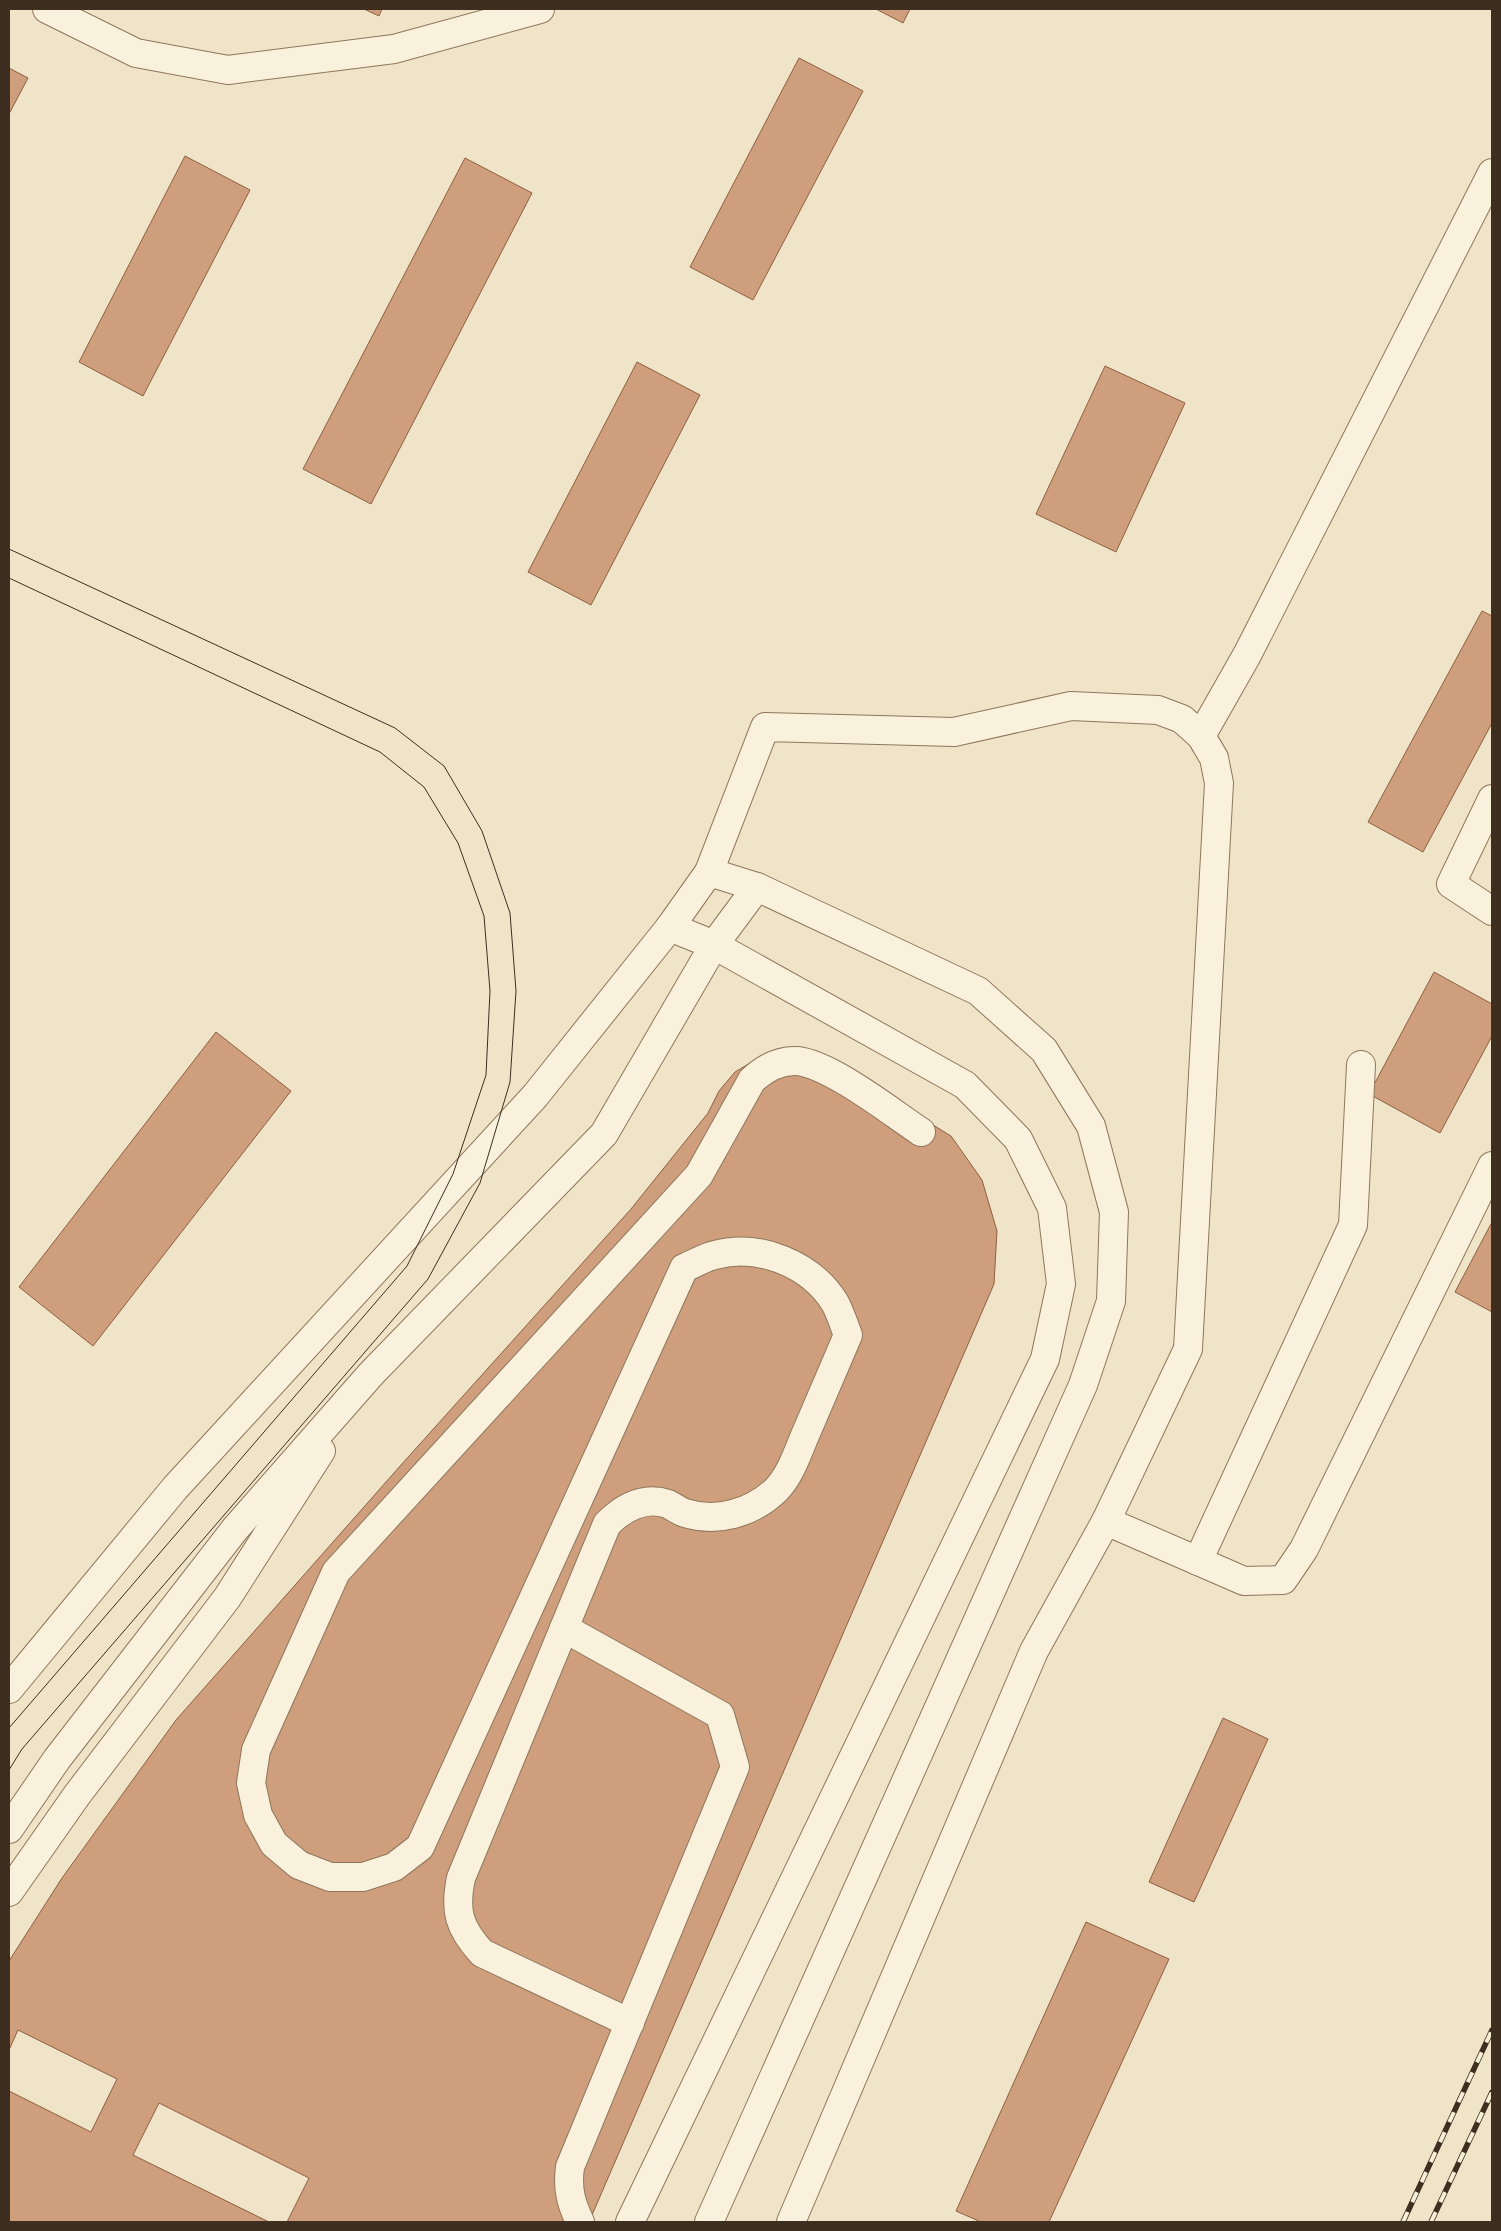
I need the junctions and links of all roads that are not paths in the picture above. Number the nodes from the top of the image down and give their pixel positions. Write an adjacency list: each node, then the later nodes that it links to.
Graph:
1 (47, 9): 2 (street)
2 (540, 9)
3 (1492, 173): 4 (street)
4 (1201, 736): 6 (street); 15 (street)
5 (1492, 799): 8 (street)
6 (709, 872): 7 (street); 9 (street)
7 (758, 887): 10 (street); 24 (street)
8 (1492, 911)
9 (670, 927): 10 (street); 18 (street)
10 (714, 945): 14 (street); 23 (street)
11 (1360, 1065): 16 (street)
12 (921, 1132): 17 (street)
13 (1492, 1166): 16 (street)
14 (371, 1374): 19 (street); 20 (street)
15 (1106, 1521): 16 (street); 25 (street)
16 (1198, 1561)
17 (564, 1628): 21 (street); 21 (street)
18 (9, 1689)
19 (9, 1829)
20 (9, 1892)
21 (630, 2022): 22 (street)
22 (580, 2222)
23 (630, 2222)
24 (708, 2222)
25 (791, 2222)

